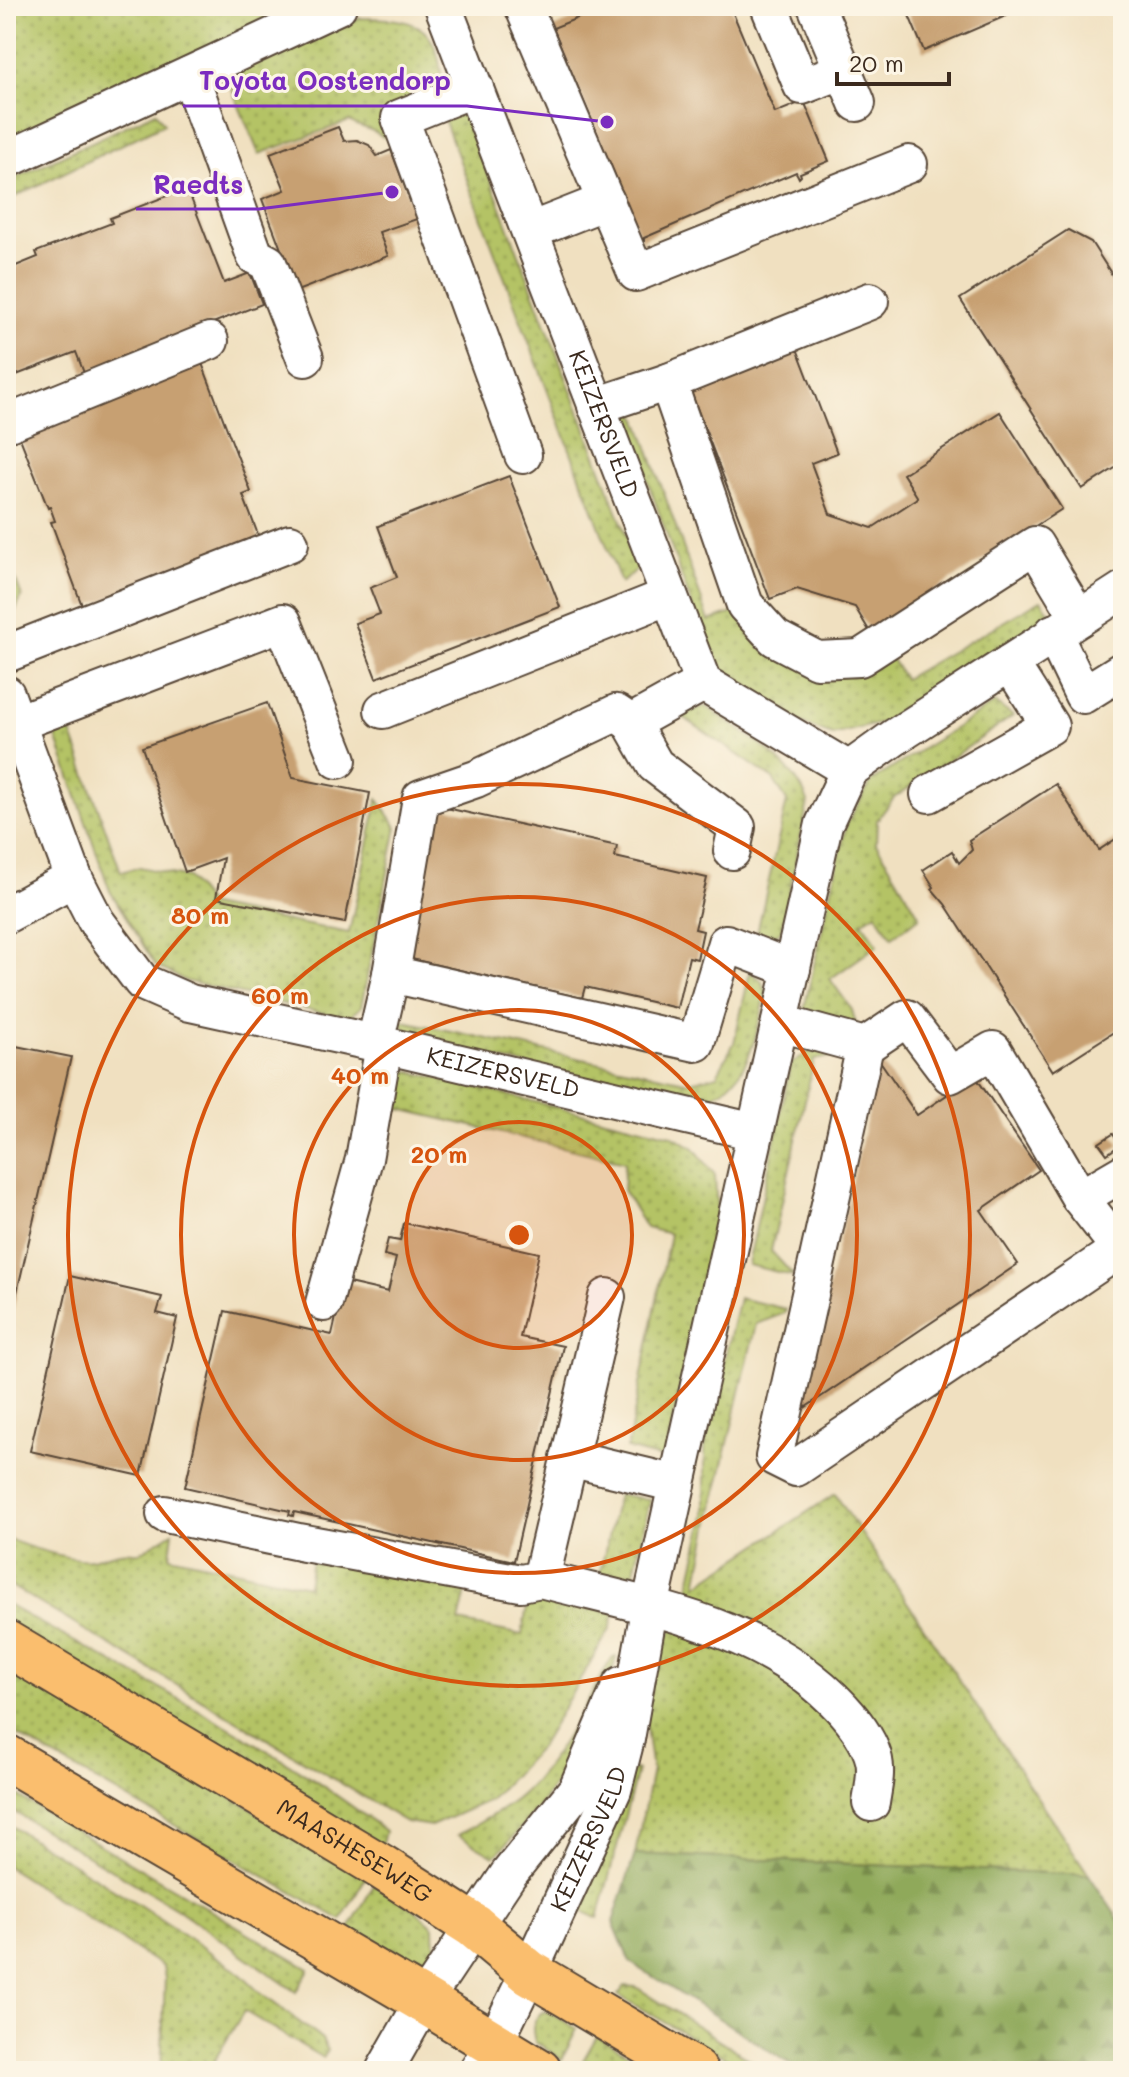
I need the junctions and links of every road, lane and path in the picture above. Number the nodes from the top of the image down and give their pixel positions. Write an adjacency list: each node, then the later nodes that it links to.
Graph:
1 (338, 6): 6 (street)
2 (443, 6): 7 (street, KEIZERSVELD)
3 (523, 6): 10 (street)
4 (769, 6): 5 (street)
5 (816, 6)
6 (190, 75): 8 (street); 14 (street)
7 (475, 88): 11 (street, KEIZERSVELD); 18 (street)
8 (6, 160)
9 (909, 164): 10 (street)
10 (606, 201): 11 (street)
11 (530, 231): 16 (street, KEIZERSVELD)
12 (870, 301): 15 (street)
13 (210, 341): 17 (street)
14 (305, 358)
15 (668, 382): 16 (street); 22 (street)
16 (596, 406): 21 (street, KEIZERSVELD)
17 (6, 424)
18 (523, 455)
19 (290, 543): 23 (street)
20 (1123, 590): 22 (street, KEIZERSVELD)
21 (669, 596): 26 (street, KEIZERSVELD); 27 (street)
22 (1066, 625): 24 (street, KEIZERSVELD); 25 (street)
23 (6, 654)
24 (1010, 663): 31 (street, KEIZERSVELD); 32 (street)
25 (1123, 670)
26 (703, 683): 28 (street); 31 (street)
27 (383, 710)
28 (631, 723): 33 (street); 37 (street)
29 (14, 731): 30 (street); 34 (street, KEIZERSVELD)
30 (338, 760)
31 (849, 770): 36 (street, KEIZERSVELD)
32 (929, 794)
33 (732, 851)
34 (74, 878): 35 (street); 39 (street, KEIZERSVELD)
35 (6, 915)
36 (792, 969): 37 (street); 38 (street, KEIZERSVELD)
37 (391, 974): 39 (street)
38 (780, 1023): 40 (street); 41 (street, KEIZERSVELD)
39 (379, 1044): 41 (street, KEIZERSVELD); 46 (street)
40 (865, 1046): 43 (street); 44 (street)
41 (755, 1132): 48 (street, KEIZERSVELD)
42 (1123, 1173): 43 (street)
43 (1080, 1198): 44 (street)
44 (1122, 1248)
45 (607, 1297): 47 (street)
46 (324, 1303)
47 (569, 1458): 48 (street); 50 (street)
48 (677, 1484): 51 (street, KEIZERSVELD)
49 (165, 1514): 50 (street)
50 (541, 1579): 51 (street)
51 (649, 1615): 54 (street); 55 (street, KEIZERSVELD); 56 (street, KEIZERSVELD)
52 (6, 1643): 55 (main road, MAASHESEWEG)
53 (6, 1757): 57 (main road)
54 (871, 1803)
55 (474, 1926): 56 (main road, MAASHESEWEG); 57 (street, KEIZERSVELD)
56 (529, 1972): 58 (street, KEIZERSVELD); 61 (main road, MAASHESEWEG)
57 (424, 2001): 58 (main road); 59 (street, KEIZERSVELD)
58 (486, 2058): 60 (main road)
59 (384, 2071)
60 (539, 2071)
61 (695, 2071)

